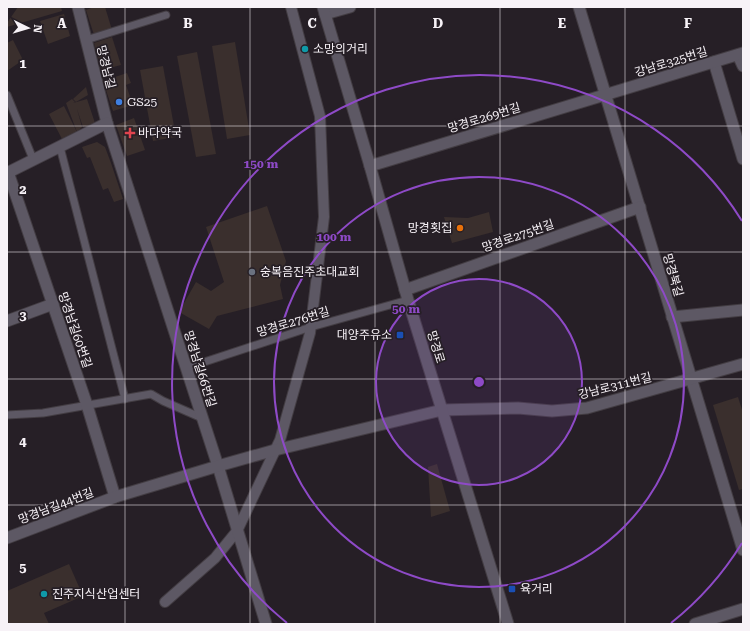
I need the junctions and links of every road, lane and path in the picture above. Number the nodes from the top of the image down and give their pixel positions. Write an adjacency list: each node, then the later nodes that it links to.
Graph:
1 (78, 7): 7 (street, 망경남길)
2 (291, 7): 25 (street)
3 (350, 7): 5 (street)
4 (579, 7): 12 (street, 망경북길)
5 (324, 11): 17 (street, 망경로)
6 (166, 15): 7 (lane)
7 (86, 40): 13 (street, 망경남길)
8 (741, 54): 9 (street, 강남로325번길); 10 (street)
9 (714, 62): 12 (street, 강남로325번길); 16 (street)
10 (743, 66)
11 (7, 95): 15 (lane)
12 (606, 95): 17 (street, 망경로269번길); 19 (street, 망경북길)
13 (107, 123): 14 (street); 27 (street, 망경남길66번길)
14 (60, 147): 15 (street); 29 (lane)
15 (33, 159): 18 (street)
16 (743, 159)
17 (370, 166): 20 (street, 망경로)
18 (8, 172): 21 (street, 망경남길60번길)
19 (640, 207): 20 (street, 망경로275번길); 23 (street, 망경북길)
20 (406, 295): 25 (lane, 망경로276번길); 31 (street, 망경로)
21 (53, 304): 24 (street); 30 (street, 망경남길60번길)
22 (743, 310): 23 (street)
23 (672, 317): 28 (street, 망경북길)
24 (7, 321)
25 (311, 327): 27 (lane, 망경로276번길); 34 (street)
26 (743, 364): 28 (street, 강남로311번길)
27 (186, 368): 33 (street, 망경남길66번길)
28 (691, 380): 31 (street, 강남로311번길); 39 (street, 망경북길)
29 (125, 399): 30 (lane); 33 (lane)
30 (87, 405): 32 (lane); 36 (street, 망경남길60번길)
31 (442, 410): 34 (street, 강남로311번길); 43 (street, 망경로)
32 (7, 415)
33 (202, 418): 35 (street, 망경남길66번길)
34 (275, 450): 35 (street, 망경남길44번길); 37 (street)
35 (218, 466): 36 (street, 망경남길44번길); 37 (street, 망경남길66번길)
36 (115, 497): 38 (street, 망경남길44번길)
37 (237, 531): 40 (street); 42 (street, 망경남길66번길)
38 (7, 538)
39 (743, 550)
40 (164, 602)
41 (743, 610): 44 (street)
42 (266, 624)
43 (508, 624)
44 (695, 624)

